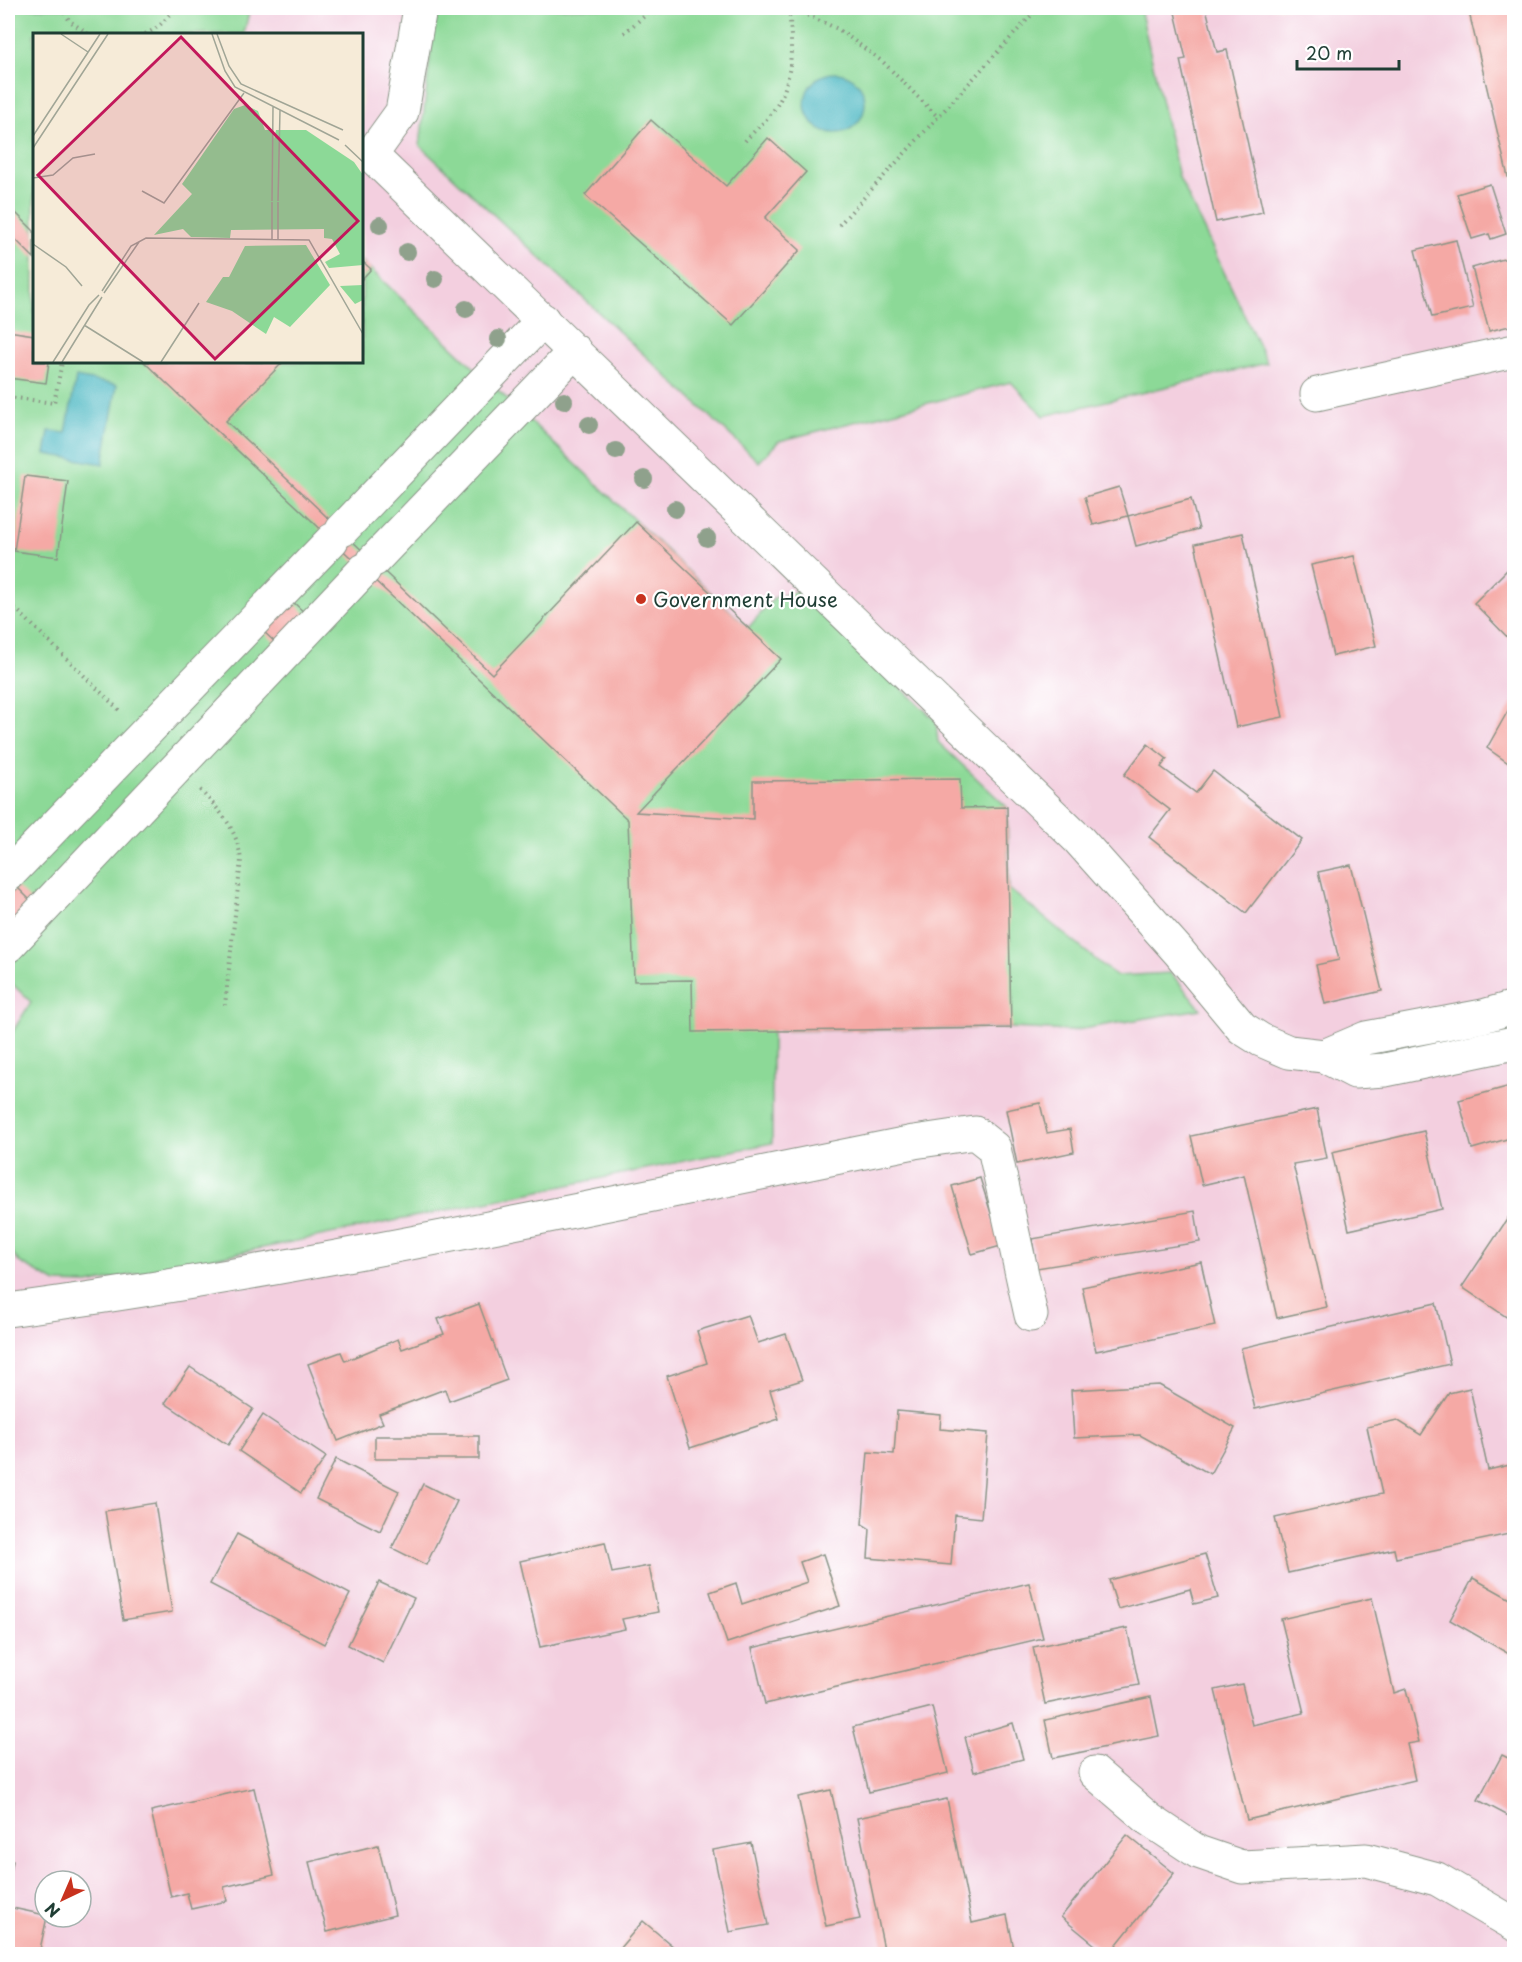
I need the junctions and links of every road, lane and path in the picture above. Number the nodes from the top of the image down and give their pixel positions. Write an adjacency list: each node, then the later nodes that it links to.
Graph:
1 (61, 8): 7 (path)
2 (174, 8): 8 (path)
3 (420, 8): 13 (street)
4 (654, 8): 9 (path)
5 (790, 8): 10 (path); 11 (path)
6 (1038, 8): 10 (path)
7 (87, 33)
8 (151, 33)
9 (624, 33)
10 (938, 117): 12 (path)
11 (745, 141)
12 (839, 225)
13 (543, 320): 14 (street); 19 (street)
14 (575, 351): 20 (street); 29 (street)
15 (1515, 351): 17 (street)
16 (62, 363): 18 (path)
17 (1317, 394)
18 (8, 397)
19 (329, 544): 20 (street); 22 (street)
20 (360, 574): 23 (street)
21 (15, 608): 22 (path)
22 (145, 735): 23 (street); 24 (street)
23 (177, 765): 25 (street); 26 (path)
24 (8, 875)
25 (8, 946)
26 (225, 1005)
27 (1515, 1007): 29 (street)
28 (1515, 1043): 29 (street)
29 (1324, 1056)
30 (8, 1310): 31 (street)
31 (1031, 1315)
32 (1095, 1773): 33 (street)
33 (1515, 1924)

